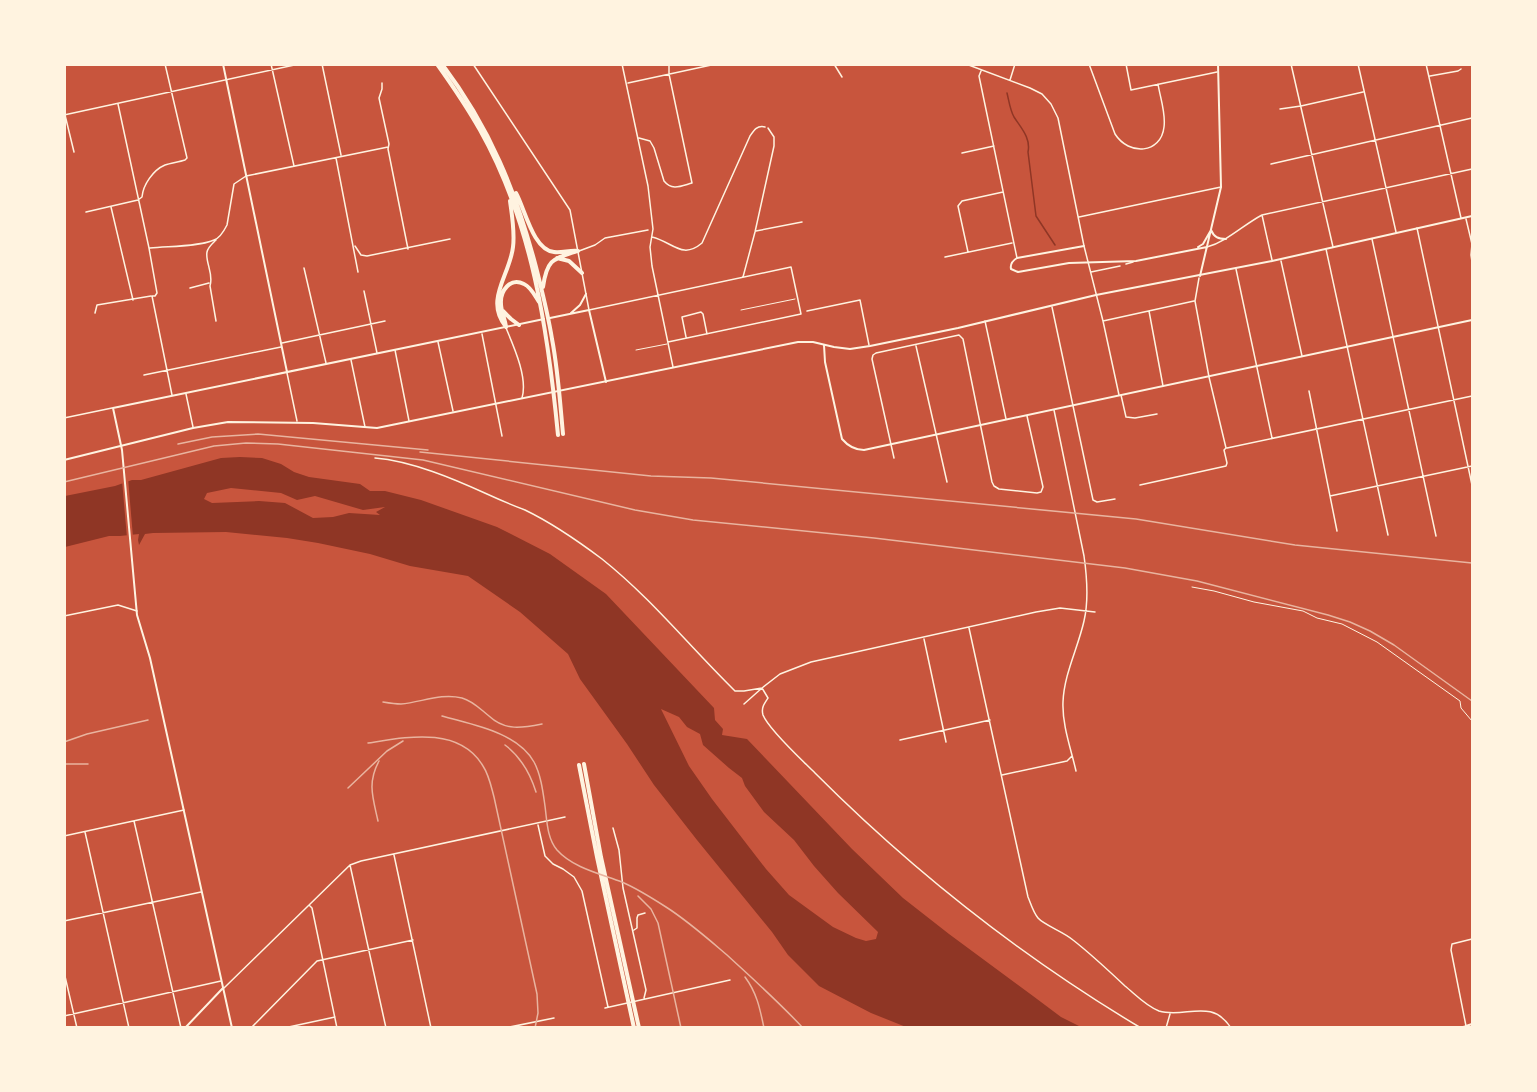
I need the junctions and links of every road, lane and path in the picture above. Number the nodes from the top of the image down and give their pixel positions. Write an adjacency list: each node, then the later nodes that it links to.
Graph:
1 (165, 64): 34 (street)
2 (223, 64): 28 (street)
3 (272, 64): 22 (street)
4 (299, 64): 22 (street)
5 (322, 64): 48 (street)
6 (437, 64): 58 (highway)
7 (442, 64): 55 (highway)
8 (473, 64): 89 (street)
9 (622, 64): 31 (street)
10 (669, 64): 25 (street)
11 (716, 64): 25 (street)
12 (834, 64): 26 (street)
13 (966, 64): 23 (street)
14 (1015, 64): 29 (street)
15 (1089, 64): 32 (street)
16 (1126, 64): 32 (street)
17 (1218, 64): 24 (street)
18 (1291, 64): 36 (street)
19 (1358, 64): 33 (street)
20 (1426, 64): 27 (street)
21 (1461, 69): 27 (street)
22 (273, 70): 28 (street); 51 (street)
23 (981, 70): 29 (street); 43 (street)
24 (1218, 72): 32 (street); 56 (street)
25 (669, 74): 31 (street); 41 (street)
26 (842, 77)
27 (1429, 77): 40 (street)
28 (226, 80): 34 (street); 54 (street)
29 (1010, 81): 66 (street)
30 (382, 82): 44 (street)
31 (627, 83): 41 (street)
32 (1158, 84)
33 (1364, 92): 36 (street); 42 (street)
34 (171, 93): 35 (street); 60 (street)
35 (118, 104): 38 (street); 60 (street)
36 (1301, 106): 37 (street); 47 (street)
37 (1280, 109)
38 (65, 115): 45 (street)
39 (1473, 118): 40 (street)
40 (1440, 125): 42 (street); 53 (street)
41 (638, 138): 75 (street)
42 (1375, 140): 47 (street); 57 (street)
43 (994, 146): 46 (street); 59 (street)
44 (388, 147): 48 (street); 86 (street)
45 (74, 152)
46 (962, 153)
47 (1312, 154): 50 (street); 61 (street)
48 (341, 156): 49 (street)
49 (336, 157): 51 (street); 81 (street)
50 (1271, 164)
51 (294, 166): 54 (street)
52 (1473, 169): 53 (street)
53 (1451, 174): 57 (street); 68 (street)
54 (246, 176): 79 (street); 144 (street)
55 (509, 183): 89 (highway); 110 (highway)
56 (1221, 187): 66 (street); 72 (street)
57 (1386, 188): 61 (street); 74 (street)
58 (508, 191): 118 (highway); 135 (highway)
59 (1003, 192): 80 (street); 90 (street)
60 (138, 200): 62 (street); 84 (street)
61 (1323, 202): 64 (street); 85 (street)
62 (111, 207): 63 (street); 116 (street)
63 (86, 212)
64 (1262, 215): 77 (street); 96 (street)
65 (1473, 216): 67 (street)
66 (1078, 217): 82 (street)
67 (1466, 218): 68 (street); 97 (street)
68 (1461, 219): 70 (street)
69 (802, 222): 73 (street)
70 (1417, 228): 74 (street); 136 (street)
71 (648, 230): 89 (street)
72 (1211, 230): 77 (street); 83 (street); 87 (street)
73 (755, 231): 75 (street); 106 (street)
74 (1396, 233): 78 (street)
75 (651, 237): 114 (street)
76 (450, 239): 86 (street)
77 (1226, 239): 83 (street)
78 (1372, 239): 85 (street); 140 (street)
79 (216, 240): 84 (street); 107 (street)
80 (1014, 242): 90 (street); 93 (street)
81 (354, 246): 86 (street); 102 (street)
82 (1084, 246): 93 (street); 103 (street)
83 (1207, 247): 87 (street); 105 (street)
84 (149, 248): 113 (street)
85 (1333, 248): 88 (street)
86 (408, 249)
87 (1196, 249): 95 (street)
88 (1326, 249): 94 (street); 148 (street)
89 (578, 251): 92 (highway); 104 (street)
90 (968, 252): 91 (street)
91 (945, 257)
92 (556, 258): 104 (highway); 110 (highway)
93 (1017, 258): 95 (street)
94 (1281, 259): 96 (street); 152 (street)
95 (1136, 261): 98 (street)
96 (1272, 261): 101 (street)
97 (1473, 262)
98 (1126, 264)
99 (1120, 266): 103 (street)
100 (304, 268): 139 (street)
101 (1235, 269): 105 (street); 155 (street)
102 (358, 272)
103 (1090, 272): 112 (street)
104 (582, 273): 111 (street)
105 (1200, 276): 112 (street); 117 (street)
106 (742, 278): 114 (street); 115 (street)
107 (210, 283): 108 (street); 129 (street)
108 (190, 288)
109 (364, 291): 133 (street)
110 (542, 291): 121 (highway)
111 (586, 294): 122 (street); 127 (street)
112 (1096, 295): 119 (street); 132 (street)
113 (152, 296): 116 (street); 157 (street)
114 (658, 296): 122 (street); 143 (street)
115 (798, 298): 123 (lane); 138 (street)
116 (133, 300): 126 (street)
117 (1195, 301): 125 (street); 160 (street)
118 (540, 304): 120 (highway); 121 (highway)
119 (1052, 306): 131 (street); 171 (street)
120 (501, 308): 134 (highway); 135 (highway)
121 (544, 309): 187 (highway)
122 (589, 310): 127 (street); 161 (street)
123 (741, 310)
124 (807, 311): 147 (street)
125 (1149, 311): 132 (street); 162 (street)
126 (94, 313)
127 (569, 314): 134 (street)
128 (1473, 320): 136 (street)
129 (216, 321)
130 (385, 321): 133 (street)
131 (985, 321): 147 (street); 180 (street)
132 (1103, 321): 166 (street)
133 (371, 324): 139 (street); 151 (street)
134 (519, 325): 135 (street)
135 (506, 327): 137 (street); 168 (street)
136 (1439, 327): 140 (street); 169 (street)
137 (482, 333): 142 (street); 170 (street)
138 (707, 334): 141 (street); 141 (street)
139 (320, 335): 144 (street); 154 (street)
140 (1394, 337): 148 (street); 173 (street)
141 (686, 338): 143 (street)
142 (438, 342): 149 (street); 175 (street)
143 (668, 343): 150 (lane); 156 (street)
144 (281, 345): 157 (street); 158 (street)
145 (824, 345): 147 (street); 156 (street); 191 (street)
146 (916, 345): 183 (street); 188 (street); 191 (street)
147 (870, 346)
148 (1348, 347): 152 (street); 179 (street)
149 (394, 350): 151 (street); 181 (street)
150 (636, 350)
151 (377, 354): 153 (street)
152 (1302, 357): 155 (street)
153 (351, 360): 154 (street); 185 (street)
154 (326, 364): 158 (street)
155 (1256, 367): 160 (street); 190 (street)
156 (673, 368): 161 (street)
157 (166, 370): 159 (street); 165 (street)
158 (287, 372): 164 (street); 182 (street)
159 (144, 375)
160 (1209, 377): 162 (street); 193 (street)
161 (606, 382): 168 (street)
162 (1163, 387): 166 (street)
163 (1309, 391): 186 (street)
164 (186, 393): 165 (street); 184 (street)
165 (172, 396): 172 (street)
166 (1120, 396): 171 (street); 176 (street)
167 (1473, 396): 169 (street)
168 (522, 398): 170 (street)
169 (1455, 400): 173 (street); 197 (street)
170 (496, 403): 175 (street); 189 (street)
171 (1074, 405): 174 (street); 205 (street)
172 (113, 408): 178 (street); 192 (street)
173 (1409, 409): 179 (street); 199 (street)
174 (1054, 410): 177 (street); 222 (street)
175 (453, 412): 181 (street)
176 (1157, 414)
177 (1027, 416): 180 (street); 183 (street)
178 (64, 418)
179 (1364, 419): 186 (street); 203 (street)
180 (1006, 420): 183 (street)
181 (409, 422): 185 (street)
182 (297, 423): 184 (street); 185 (street)
183 (981, 425): 188 (street)
184 (193, 428): 192 (street)
185 (365, 428)
186 (1318, 429): 190 (street); 204 (street)
187 (561, 434)
188 (936, 435): 191 (street); 200 (street)
189 (502, 436)
190 (1272, 439): 193 (street)
191 (891, 445): 195 (street)
192 (121, 446): 196 (street); 210 (street)
193 (1226, 448): 201 (street)
194 (375, 458): 215 (street)
195 (894, 458)
196 (64, 460)
197 (1469, 466): 198 (street); 199 (street); 202 (street)
198 (1473, 466)
199 (1423, 476): 203 (street); 208 (street)
200 (947, 482)
201 (1140, 485)
202 (1473, 485)
203 (1378, 486): 204 (street); 207 (street)
204 (1330, 496): 206 (street)
205 (1115, 499)
206 (1338, 531)
207 (1388, 536)
208 (1436, 536)
209 (1192, 587): 218 (lane)
210 (137, 611): 212 (street); 226 (street)
211 (1095, 612): 213 (street)
212 (64, 616)
213 (969, 628): 214 (street); 217 (street)
214 (924, 638): 215 (street); 219 (street)
215 (762, 688): 216 (street); 275 (street)
216 (744, 704)
217 (990, 720): 219 (street); 225 (street)
218 (1473, 721)
219 (943, 731): 220 (street); 221 (street)
220 (900, 740)
221 (945, 742)
222 (1072, 754): 224 (street); 225 (street)
223 (582, 765): 258 (highway)
224 (1076, 771)
225 (1001, 776): 255 (street)
226 (184, 810): 228 (street); 235 (street)
227 (565, 817): 229 (street)
228 (134, 821): 231 (street); 236 (street)
229 (537, 823): 233 (street); 253 (street)
230 (613, 828): 241 (street)
231 (85, 832): 232 (street); 238 (street)
232 (64, 836)
233 (394, 854): 234 (street); 243 (street)
234 (350, 865): 237 (street); 244 (street)
235 (202, 892): 236 (street); 248 (street)
236 (152, 903): 238 (street); 250 (street)
237 (309, 904): 245 (street); 249 (street)
238 (103, 913): 240 (street); 252 (street)
239 (645, 913): 241 (street)
240 (64, 921)
241 (633, 930): 251 (street)
242 (1473, 939): 262 (street)
243 (412, 940): 244 (street); 271 (street)
244 (369, 949): 245 (street); 270 (street)
245 (322, 960): 259 (street); 267 (street)
246 (64, 972): 256 (street)
247 (730, 980): 251 (street)
248 (221, 981): 249 (street); 250 (street)
249 (223, 988): 265 (street); 266 (street)
250 (173, 992): 252 (street); 265 (street)
251 (644, 998): 253 (street)
252 (123, 1003): 256 (street); 264 (street)
253 (608, 1007): 254 (street)
254 (605, 1008)
255 (1170, 1013): 276 (street); 277 (street)
256 (74, 1014): 257 (street); 263 (street)
257 (64, 1016)
258 (634, 1016): 273 (highway); 274 (highway)
259 (335, 1017): 268 (street); 269 (street)
260 (554, 1018): 272 (street)
261 (1473, 1024): 262 (street)
262 (1467, 1027): 278 (street)
263 (77, 1028)
264 (129, 1028)
265 (183, 1028)
266 (232, 1028)
267 (251, 1028)
268 (284, 1028)
269 (337, 1028)
270 (386, 1028)
271 (431, 1028)
272 (506, 1028)
273 (634, 1028)
274 (639, 1028)
275 (1141, 1028)
276 (1167, 1028)
277 (1231, 1028)
278 (1458, 1028)

